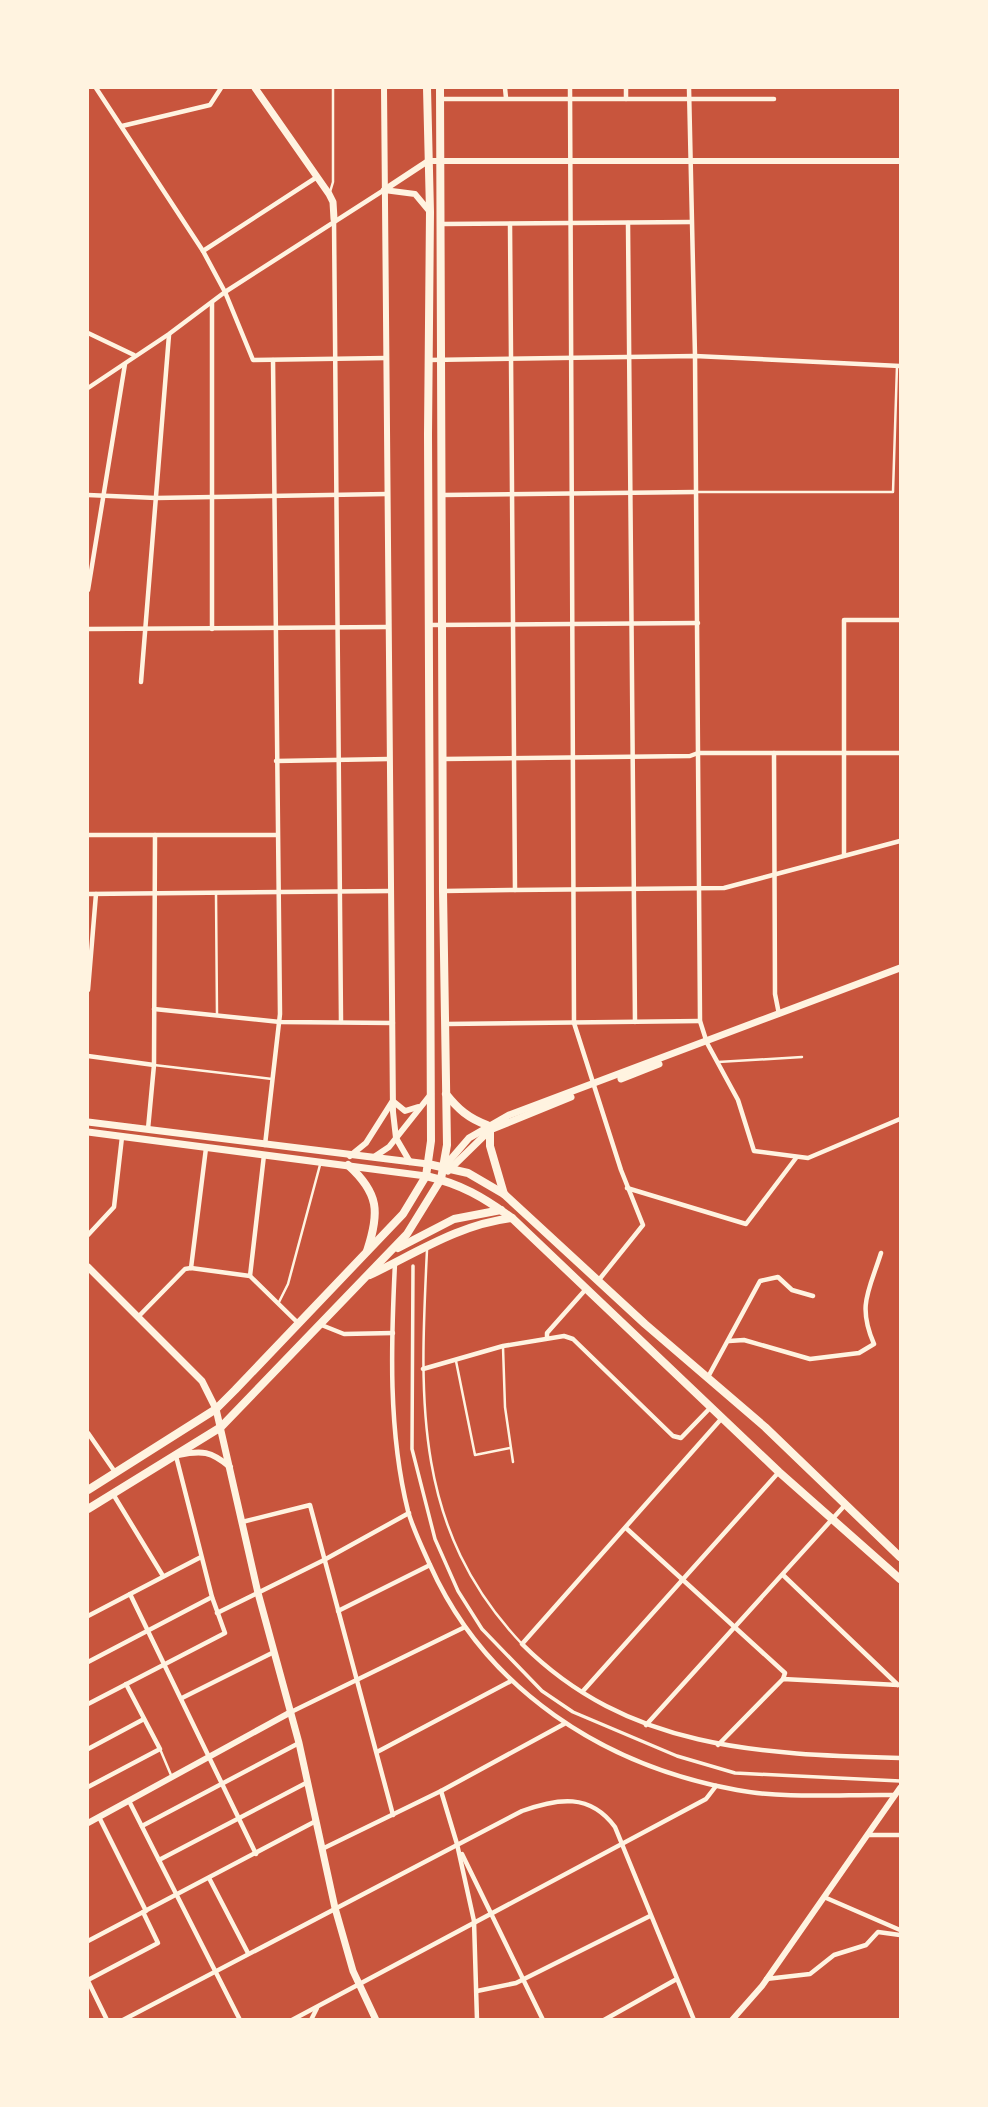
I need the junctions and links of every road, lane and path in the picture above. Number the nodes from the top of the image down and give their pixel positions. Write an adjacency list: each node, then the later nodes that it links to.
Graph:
1 (96, 88): 18 (street)
2 (221, 88): 18 (street)
3 (255, 88): 24 (main road)
4 (333, 88): 26 (lane)
5 (384, 88): 25 (street)
6 (426, 88): 19 (main road)
7 (440, 88): 14 (main road)
8 (505, 88): 12 (street)
9 (570, 88): 13 (street)
10 (626, 88): 15 (street)
11 (689, 88): 16 (street)
12 (506, 98): 13 (street); 14 (street)
13 (570, 98): 15 (street); 21 (street)
14 (440, 99): 20 (main road)
15 (626, 99): 16 (street)
16 (689, 99): 17 (street); 23 (street)
17 (774, 99)
18 (122, 126): 34 (street)
19 (428, 161): 20 (street); 25 (street); 27 (main road)
20 (440, 161): 21 (street); 32 (main road)
21 (571, 161): 23 (street); 30 (street)
22 (901, 161): 23 (street)
23 (690, 162): 29 (street)
24 (317, 177): 26 (main road); 34 (street)
25 (384, 190): 27 (street); 28 (street); 43 (street)
26 (329, 194): 28 (main road)
27 (430, 212): 47 (main road)
28 (334, 219): 35 (street); 45 (street)
29 (691, 222): 31 (street); 41 (street)
30 (572, 223): 31 (street); 33 (street); 42 (street)
31 (628, 223): 40 (street)
32 (442, 224): 33 (street); 48 (main road)
33 (510, 224): 44 (street)
34 (203, 251): 35 (street)
35 (225, 292): 36 (street); 46 (street)
36 (212, 302): 38 (street); 62 (street)
37 (88, 333): 39 (street)
38 (169, 334): 39 (street); 63 (street)
39 (134, 355): 49 (street)
40 (630, 356): 41 (street); 42 (street); 56 (street)
41 (695, 356): 50 (street); 52 (street)
42 (570, 357): 44 (street); 55 (street)
43 (386, 358): 45 (street); 53 (street)
44 (509, 358): 48 (street); 54 (street)
45 (336, 359): 46 (street); 58 (street)
46 (273, 360): 60 (street)
47 (428, 360): 48 (street); 70 (main road)
48 (442, 360): 59 (main road)
49 (125, 363): 51 (street); 61 (street)
50 (899, 366): 52 (lane)
51 (88, 388)
52 (696, 492): 56 (street); 66 (street)
53 (387, 494): 58 (street); 73 (street)
54 (510, 494): 55 (street); 59 (street); 67 (street)
55 (569, 494): 56 (street); 68 (street)
56 (631, 494): 69 (street)
57 (88, 495): 61 (street)
58 (337, 495): 60 (street); 72 (street)
59 (441, 495): 71 (main road)
60 (274, 496): 62 (street); 74 (street)
61 (105, 497): 63 (street); 64 (street)
62 (212, 497): 63 (street); 77 (street)
63 (156, 498): 76 (street)
64 (88, 590)
65 (901, 620): 81 (street)
66 (698, 623): 69 (street); 79 (street)
67 (512, 624): 68 (street); 71 (street); 84 (street)
68 (570, 624): 69 (street); 85 (street)
69 (632, 624): 83 (street)
70 (430, 625): 71 (street); 128 (main road)
71 (442, 625): 87 (main road)
72 (338, 627): 73 (street); 74 (street); 88 (street)
73 (387, 627): 86 (street)
74 (275, 628): 77 (street); 89 (street)
75 (88, 629): 76 (street)
76 (145, 629): 77 (street); 78 (street)
77 (212, 629)
78 (141, 682)
79 (698, 753): 80 (street); 83 (street); 99 (street)
80 (774, 754): 81 (street); 95 (street)
81 (844, 754): 82 (street); 94 (street)
82 (901, 754)
83 (632, 757): 85 (street); 98 (street)
84 (514, 758): 85 (street); 87 (street); 96 (street)
85 (571, 758): 97 (street)
86 (389, 759): 88 (street); 101 (street)
87 (442, 759): 102 (main road)
88 (337, 760): 89 (street); 100 (street)
89 (276, 761): 92 (street)
90 (88, 835): 91 (street)
91 (155, 835): 92 (street); 105 (street)
92 (276, 835): 107 (street)
93 (901, 841): 94 (street)
94 (844, 855): 95 (street)
95 (774, 874): 99 (street); 112 (street)
96 (515, 890): 97 (street); 102 (street)
97 (572, 890): 98 (street); 118 (street)
98 (634, 890): 99 (street); 116 (street)
99 (698, 890): 113 (street)
100 (339, 891): 101 (street); 107 (street); 115 (street)
101 (391, 891): 117 (street)
102 (443, 891): 119 (main road)
103 (88, 894): 104 (street)
104 (96, 894): 105 (street); 109 (street)
105 (154, 894): 106 (street); 110 (street)
106 (216, 894): 107 (street); 111 (lane)
107 (277, 894): 114 (street)
108 (901, 968): 112 (main road)
109 (88, 990)
110 (154, 1009): 111 (street); 124 (street)
111 (217, 1015): 114 (street)
112 (779, 1015): 120 (main road)
113 (700, 1021): 116 (street); 120 (street)
114 (280, 1022): 115 (street); 125 (street)
115 (341, 1022): 117 (street)
116 (635, 1022): 118 (street)
117 (393, 1023): 129 (street)
118 (573, 1023): 119 (street); 126 (street)
119 (445, 1024): 127 (main road)
120 (707, 1043): 123 (street); 126 (main road)
121 (88, 1056): 124 (street)
122 (802, 1057): 123 (lane)
123 (718, 1062): 142 (street)
124 (154, 1065): 125 (lane); 134 (street)
125 (273, 1079): 138 (street)
126 (593, 1087): 133 (main road); 150 (street)
127 (446, 1094): 128 (main road); 133 (main road); 147 (main road)
128 (430, 1095): 130 (street); 146 (main road)
129 (393, 1100): 130 (street); 137 (street); 143 (street)
130 (423, 1104): 137 (street)
131 (901, 1119): 142 (street)
132 (88, 1122): 134 (main road)
133 (489, 1128): 147 (main road); 151 (main road)
134 (148, 1129): 138 (main road)
135 (88, 1132): 136 (main road)
136 (122, 1137): 139 (main road); 154 (street)
137 (396, 1138): 141 (street); 145 (street)
138 (265, 1145): 143 (main road)
139 (206, 1148): 140 (main road); 162 (street)
140 (265, 1154): 144 (main road); 163 (street)
141 (371, 1158): 143 (main road); 145 (main road)
142 (796, 1158): 150 (street)
143 (349, 1160): 144 (main road); 148 (main road); 157 (main road)
144 (320, 1161): 168 (lane)
145 (410, 1162): 146 (main road)
146 (428, 1164): 147 (main road); 148 (main road)
147 (447, 1168): 149 (main road); 151 (main road)
148 (426, 1176): 149 (main road); 157 (main road)
149 (441, 1179): 152 (main road); 158 (main road)
150 (627, 1188): 165 (street)
151 (504, 1195): 165 (main road)
152 (501, 1210): 153 (main road); 158 (main road)
153 (512, 1218): 155 (main road); 166 (main road)
154 (88, 1235)
155 (427, 1247): 159 (main road); 177 (lane)
156 (881, 1253): 174 (street)
157 (366, 1254): 170 (main road)
158 (383, 1257): 164 (main road)
159 (395, 1262): 164 (main road); 172 (street)
160 (413, 1266): 239 (street)
161 (88, 1267): 169 (main road)
162 (191, 1268): 163 (street); 169 (street)
163 (250, 1276): 168 (street)
164 (364, 1277): 171 (main road)
165 (598, 1281): 178 (main road)
166 (586, 1289): 173 (street); 179 (main road)
167 (813, 1296): 174 (street)
168 (279, 1302): 170 (street)
169 (137, 1318): 180 (main road)
170 (297, 1322): 180 (main road)
171 (319, 1323): 172 (street); 182 (main road)
172 (393, 1333): 194 (street)
173 (547, 1337): 175 (street); 179 (street)
174 (729, 1341): 178 (street)
175 (503, 1346): 176 (street); 184 (lane)
176 (456, 1361): 177 (street); 184 (lane)
177 (423, 1369): 215 (lane)
178 (708, 1377): 192 (main road)
179 (712, 1406): 181 (main road)
180 (216, 1409): 182 (main road); 189 (main road)
181 (723, 1417): 188 (main road); 197 (street)
182 (221, 1427): 185 (main road); 187 (main road)
183 (88, 1433): 189 (street)
184 (510, 1448): 186 (lane)
185 (176, 1456): 187 (street); 191 (main road); 198 (street)
186 (513, 1462)
187 (230, 1467): 196 (main road)
188 (779, 1472): 195 (main road); 205 (street)
189 (116, 1473): 190 (main road)
190 (88, 1490)
191 (113, 1493): 193 (main road); 203 (street)
192 (845, 1505): 195 (street); 199 (main road)
193 (88, 1509)
194 (409, 1513): 200 (street); 201 (street)
195 (832, 1519): 202 (street); 204 (main road)
196 (243, 1522): 200 (street); 206 (main road)
197 (626, 1528): 205 (street); 215 (street)
198 (201, 1557): 203 (street); 208 (street)
199 (901, 1557)
200 (324, 1560): 206 (street); 209 (street)
201 (430, 1565): 209 (street); 212 (street)
202 (783, 1575): 213 (street); 223 (street)
203 (163, 1576): 207 (street)
204 (901, 1579)
205 (682, 1581): 213 (street); 224 (street)
206 (258, 1593): 210 (street); 216 (main road)
207 (130, 1594): 211 (street); 214 (street)
208 (212, 1597): 210 (street); 214 (street)
209 (338, 1611): 220 (street)
210 (217, 1613): 218 (street)
211 (88, 1616)
212 (465, 1628): 220 (street); 221 (street)
213 (733, 1628): 219 (street); 230 (street)
214 (148, 1631): 217 (street); 218 (street)
215 (522, 1644): 224 (street)
216 (274, 1652): 225 (street); 227 (main road)
217 (88, 1662)
218 (165, 1664): 222 (street); 225 (street)
219 (783, 1679): 223 (street); 232 (street)
220 (359, 1681): 227 (street); 235 (street)
221 (511, 1681): 229 (street); 235 (street)
222 (126, 1684): 226 (street); 228 (street)
223 (899, 1686)
224 (583, 1692): 230 (street)
225 (182, 1698): 236 (street)
226 (88, 1704)
227 (291, 1712): 231 (main road); 236 (street)
228 (144, 1719): 233 (street); 234 (street)
229 (564, 1724): 242 (street); 245 (street)
230 (646, 1725): 232 (street)
231 (299, 1743): 240 (main road); 241 (street)
232 (718, 1745): 237 (street)
233 (88, 1749)
234 (160, 1749): 238 (lane); 243 (street)
235 (377, 1752): 248 (street)
236 (211, 1755): 238 (street); 241 (street)
237 (901, 1758)
238 (172, 1776): 247 (street)
239 (901, 1781)
240 (306, 1783): 250 (street); 251 (main road)
241 (224, 1784): 250 (street); 253 (street)
242 (716, 1786): 246 (street); 256 (street)
243 (88, 1787)
244 (901, 1788): 246 (street)
245 (441, 1791): 248 (street); 257 (street)
246 (898, 1795): 254 (street)
247 (129, 1801): 249 (street); 253 (street)
248 (393, 1815): 258 (street)
249 (99, 1817): 252 (street); 265 (street)
250 (240, 1818): 259 (street); 260 (street)
251 (314, 1822): 258 (main road); 259 (street)
252 (88, 1823)
253 (142, 1826): 260 (street)
254 (868, 1835): 255 (street); 263 (street)
255 (901, 1835)
256 (623, 1842): 257 (street); 266 (street); 267 (street)
257 (457, 1844): 264 (street); 266 (street); 268 (street)
258 (320, 1850): 264 (main road)
259 (256, 1853): 261 (street)
260 (159, 1860): 262 (street)
261 (209, 1878): 262 (street); 271 (street)
262 (177, 1895): 265 (street); 272 (street)
263 (824, 1897): 269 (street); 274 (street)
264 (335, 1908): 271 (street); 277 (main road)
265 (144, 1912): 270 (street); 276 (street)
266 (489, 1913): 268 (street); 273 (street)
267 (650, 1916): 273 (street); 275 (street)
268 (474, 1921): 277 (street); 278 (street)
269 (901, 1933): 274 (street)
270 (88, 1941)
271 (248, 1953): 272 (street)
272 (215, 1971): 281 (street); 282 (street)
273 (523, 1979): 278 (street); 287 (street)
274 (766, 1979): 290 (street)
275 (676, 1980): 288 (street); 289 (street)
276 (88, 1981): 280 (street)
277 (358, 1985): 279 (street); 285 (main road)
278 (477, 1991): 286 (street)
279 (318, 2006): 283 (street); 284 (street)
280 (107, 2020)
281 (123, 2020)
282 (240, 2020)
283 (292, 2020)
284 (311, 2020)
285 (376, 2020)
286 (477, 2020)
287 (543, 2020)
288 (604, 2020)
289 (694, 2020)
290 (732, 2020)

